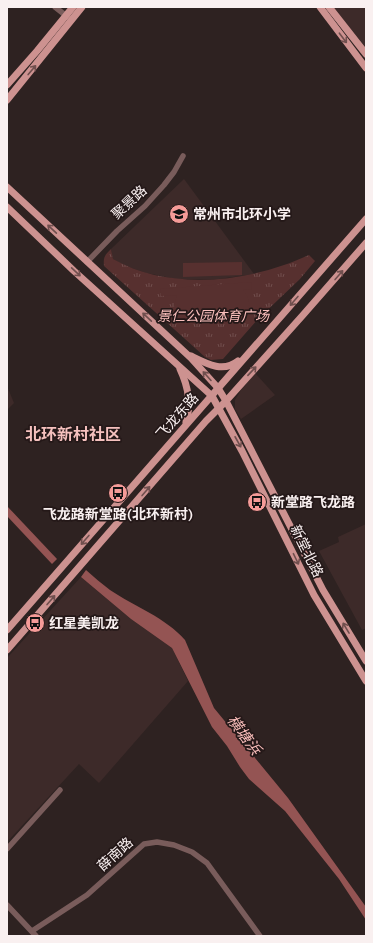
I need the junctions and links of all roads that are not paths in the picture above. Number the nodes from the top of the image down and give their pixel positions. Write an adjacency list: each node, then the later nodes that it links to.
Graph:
1 (55, 7): 6 (street)
2 (73, 7): 6 (main road)
3 (82, 7): 6 (main road)
4 (320, 7): 8 (main road, one-way to 8)
5 (328, 7): 7 (main road)
6 (69, 18): 9 (main road); 10 (main road, one-way to 6)
7 (366, 54)
8 (366, 68)
9 (7, 85)
10 (7, 100)
11 (182, 156): 16 (street, 聚景路)
12 (7, 187): 16 (main road, one-way to 12)
13 (7, 207): 19 (main road, 新堂北路, one-way to 19)
14 (366, 219): 17 (main road, 飞龙东路, one-way to 17)
15 (366, 243): 22 (main road, 飞龙东路, one-way to 15)
16 (87, 262): 18 (main road, one-way to 16)
17 (249, 352): 18 (main road); 20 (main road, 飞龙东路)
18 (186, 353): 20 (main road, 新堂北路, one-way to 18)
19 (177, 364): 21 (main road, 新堂北路); 24 (main road)
20 (218, 388): 21 (main road, 飞龙东路); 22 (main road, 新堂北路)
21 (212, 396): 23 (main road, 新堂北路); 24 (main road, 飞龙东路)
22 (226, 401): 23 (main road, 飞龙东路); 27 (main road, 新堂北路, one-way to 22)
23 (219, 408): 26 (main road, 飞龙东路, one-way to 23); 28 (main road, 新堂北路, one-way to 28)
24 (185, 426): 25 (main road, 飞龙东路, one-way to 25)
25 (7, 630)
26 (7, 650)
27 (366, 661)
28 (366, 681)
29 (60, 790): 30 (street)
30 (7, 849)
31 (7, 905): 32 (street)
32 (34, 934): 33 (street, 薛南路)
33 (260, 936)

